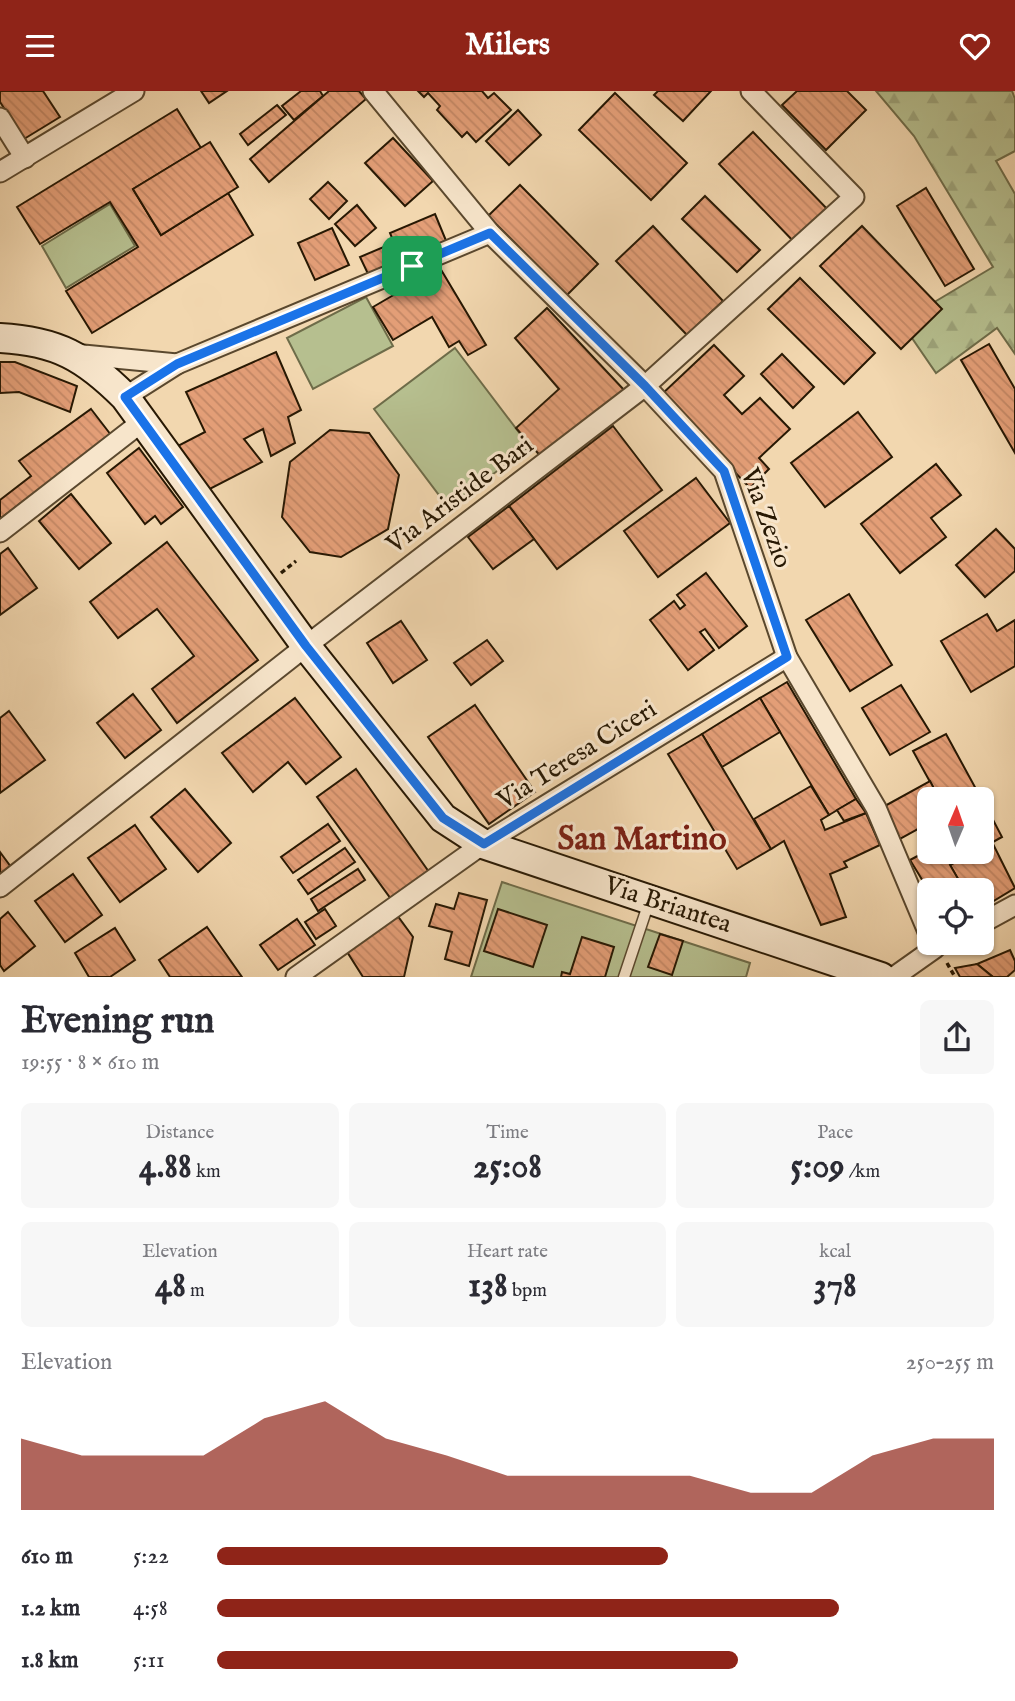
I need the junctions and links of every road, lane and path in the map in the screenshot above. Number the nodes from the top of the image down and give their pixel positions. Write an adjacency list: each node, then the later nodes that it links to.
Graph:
1 (134, 91): 5 (street)
2 (373, 91): 7 (street, Via Zezio)
3 (751, 91): 11 (street, Via Aristide Bari)
4 (0, 118): 5 (street)
5 (25, 158): 6 (street)
6 (0, 172)
7 (490, 233): 10 (street); 11 (street, Via Zezio)
8 (0, 338): 9 (main road, Via Briantea)
9 (73, 354): 10 (street); 12 (main road, Via Briantea)
10 (177, 364): 12 (street)
11 (645, 386): 17 (street, Via Aristide Bari); 18 (street, Via Zezio)
12 (125, 397): 13 (main road, Via Briantea)
13 (143, 421): 14 (street); 17 (main road, Via Briantea)
14 (0, 532)
15 (296, 561): 16 (path)
16 (281, 573)
17 (306, 646): 19 (main road, Via Briantea); 20 (street, Via Aristide Bari)
18 (787, 657): 19 (street, Via Teresa Ciceri); 22 (street, Via Zezio)
19 (484, 844): 21 (main road, Via Briantea); 26 (street, Via Teresa Ciceri)
20 (0, 887)
21 (650, 899): 27 (lane); 28 (main road, Via Briantea)
22 (917, 901)
23 (1015, 905): 24 (street)
24 (994, 916)
25 (920, 955): 29 (street, Via Zezio)
26 (296, 977)
27 (624, 977)
28 (881, 977)
29 (894, 977)

